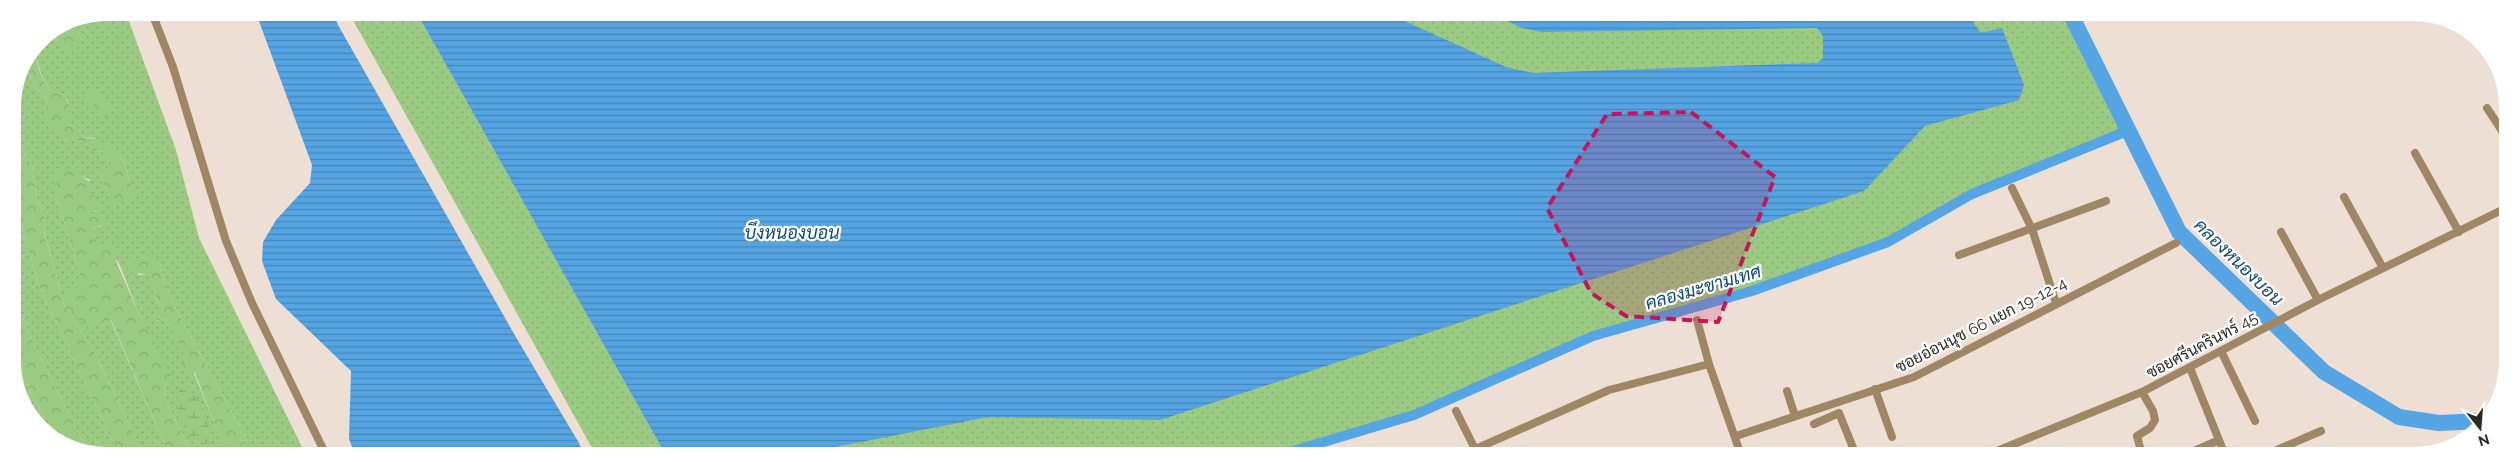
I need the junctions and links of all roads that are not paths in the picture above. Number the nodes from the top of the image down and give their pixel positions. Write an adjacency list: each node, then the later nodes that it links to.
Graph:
1 (155, 21): 32 (street)
2 (2487, 108): 3 (street)
3 (2499, 126)
4 (2415, 153): 11 (street)
5 (2012, 188): 9 (street)
6 (2344, 197): 14 (street)
7 (2106, 201): 9 (street)
8 (2499, 212): 11 (street, ซอยศรีนครินทร์ 45)
9 (2032, 229): 13 (street); 16 (street)
10 (2281, 232): 15 (street)
11 (2459, 232): 14 (street, ซอยศรีนครินทร์ 45)
12 (2176, 243): 16 (street, ซอยอ่อนนุช 66 แยก 19-12-4)
13 (1959, 256)
14 (2383, 268): 15 (street, ซอยศรีนครินทร์ 45)
15 (2318, 300): 18 (street, ซอยศรีนครินทร์ 45)
16 (2056, 304): 21 (street, ซอยอ่อนนุช 66 แยก 19-12-4)
17 (1697, 320): 19 (street)
18 (2221, 351): 20 (street, ซอยศรีนครินทร์ 45); 26 (street)
19 (1709, 364): 29 (street); 34 (street)
20 (2190, 368): 23 (street, ซอยศรีนครินทร์ 45); 31 (street)
21 (1875, 389): 25 (street, ซอยอ่อนนุช 66 แยก 19-12-4); 30 (street)
22 (1787, 391): 25 (street)
23 (2142, 392): 37 (street, ซอยศรีนครินทร์ 45); 38 (street)
24 (1456, 411): 33 (street)
25 (1795, 416): 29 (street, ซอยอ่อนนุช 66 แยก 19-12-4)
26 (2255, 421)
27 (1814, 424): 36 (street)
28 (2321, 431): 41 (street)
29 (1736, 436): 35 (street)
30 (1892, 437)
31 (2219, 440): 39 (street); 40 (street)
32 (322, 447)
33 (1474, 447)
34 (1480, 447)
35 (1739, 447)
36 (1853, 447)
37 (2008, 447)
38 (2140, 447)
39 (2203, 447)
40 (2222, 447)
41 (2284, 447)

